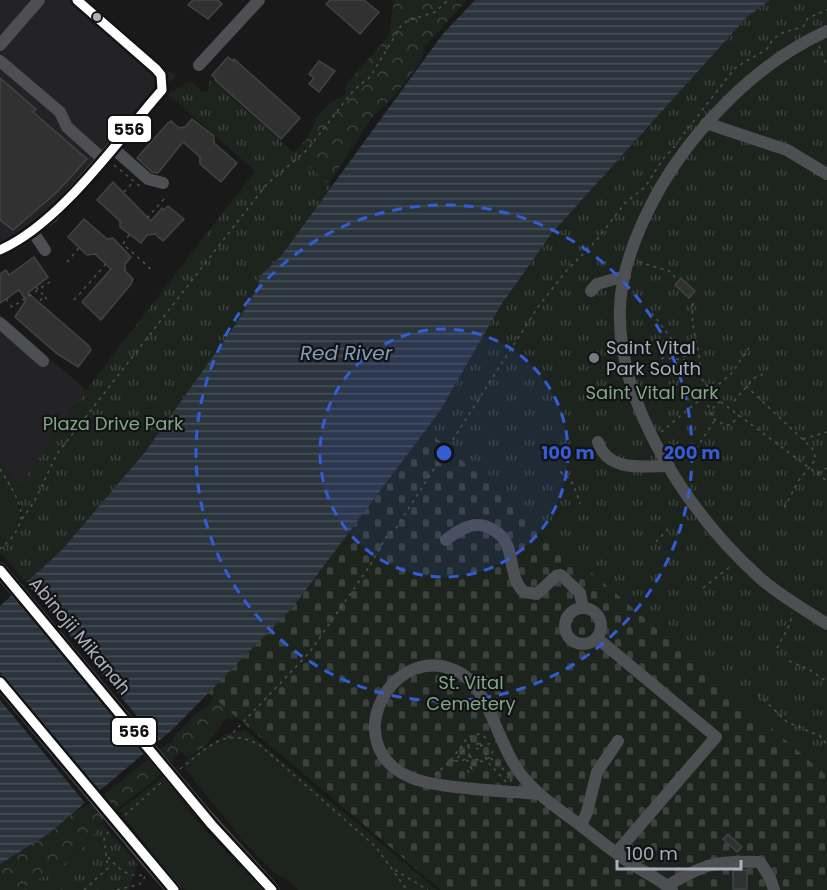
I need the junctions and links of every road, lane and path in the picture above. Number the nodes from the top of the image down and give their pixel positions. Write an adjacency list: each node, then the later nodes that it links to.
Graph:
1 (39, 0): 9 (street)
2 (78, 0): 14 (street)
3 (259, 0): 11 (street)
4 (448, 0): 72 (path)
5 (827, 10): 6 (path)
6 (803, 27): 8 (path); 90 (path)
7 (821, 34): 8 (street); 12 (path)
8 (803, 43): 13 (street)
9 (0, 45)
10 (0, 62): 15 (street)
11 (200, 65)
12 (827, 66)
13 (706, 123): 16 (street); 27 (street)
14 (114, 149): 15 (street); 18 (street)
15 (104, 159): 22 (street)
16 (827, 174)
17 (133, 181): 19 (path)
18 (163, 183)
19 (124, 192)
20 (166, 197): 21 (path)
21 (147, 218)
22 (33, 232): 25 (street); 26 (street)
23 (129, 235): 30 (path)
24 (79, 248): 28 (path)
25 (0, 250)
26 (45, 250)
27 (630, 259): 31 (street); 32 (path)
28 (67, 262)
29 (106, 264): 38 (path)
30 (153, 271)
31 (625, 276): 35 (street); 59 (street)
32 (675, 277)
33 (52, 280): 34 (path)
34 (37, 288): 36 (path); 37 (path)
35 (591, 291)
36 (44, 296): 39 (path); 40 (path)
37 (6, 299)
38 (74, 300)
39 (48, 301)
40 (39, 302)
41 (693, 303): 49 (path)
42 (652, 313): 46 (path)
43 (0, 323): 45 (street)
44 (749, 348): 51 (path)
45 (43, 361)
46 (686, 361): 47 (path); 49 (path)
47 (650, 369)
48 (766, 373): 50 (path)
49 (700, 377): 51 (path)
50 (746, 386): 54 (path); 60 (path)
51 (712, 390): 52 (path); 53 (path)
52 (702, 398): 55 (path); 59 (path)
53 (720, 401): 55 (path); 56 (path)
54 (734, 401)
55 (711, 410): 57 (path)
56 (739, 414): 57 (path); 64 (path)
57 (715, 420): 62 (path)
58 (827, 432): 60 (path)
59 (654, 439): 63 (street)
60 (803, 439): 64 (path)
61 (598, 442): 63 (street)
62 (692, 455)
63 (669, 466): 77 (street)
64 (810, 467): 68 (path); 71 (path)
65 (827, 468): 68 (path)
66 (0, 469): 72 (path)
67 (560, 472): 70 (path)
68 (818, 473): 69 (path)
69 (827, 481)
70 (580, 504)
71 (783, 510)
72 (22, 519): 76 (path)
73 (668, 529): 75 (path)
74 (446, 540): 81 (street)
75 (656, 542)
76 (0, 549)
77 (740, 558): 79 (path); 80 (street)
78 (0, 570): 119 (main road, Abinojii Mikanah, bridge)
79 (703, 588)
80 (797, 605): 82 (street); 84 (path)
81 (583, 608): 83 (street); 83 (street)
82 (827, 624)
83 (597, 638): 110 (street)
84 (777, 648)
85 (789, 661): 87 (path)
86 (0, 682): 112 (main road, bridge)
87 (827, 682)
88 (758, 694): 93 (path)
89 (471, 737): 92 (path); 94 (path); 99 (path)
90 (228, 738): 103 (path); 113 (path)
91 (618, 741): 109 (street)
92 (496, 742): 94 (path); 96 (path); 105 (street); 106 (street)
93 (827, 745)
94 (469, 747): 95 (path); 99 (path)
95 (469, 756): 97 (path); 100 (path)
96 (491, 756): 98 (path); 98 (path); 98 (path)
97 (465, 760): 99 (path); 101 (path)
98 (486, 760): 100 (path)
99 (453, 761): 105 (path)
100 (477, 762): 101 (path)
101 (472, 764): 102 (path)
102 (471, 767)
103 (179, 769)
104 (163, 782): 107 (path)
105 (432, 783): 106 (street)
106 (538, 794): 109 (street)
107 (123, 818)
108 (115, 825): 111 (path)
109 (581, 826): 110 (street)
110 (616, 853): 115 (street)
111 (107, 856): 114 (path); 116 (path)
112 (144, 862): 114 (path); 118 (main road)
113 (394, 870): 120 (path); 121 (path)
114 (146, 874): 117 (path)
115 (670, 888): 122 (street)
116 (84, 890)
117 (117, 890)
118 (174, 890)
119 (272, 890)
120 (407, 890)
121 (428, 890)
122 (774, 890)

